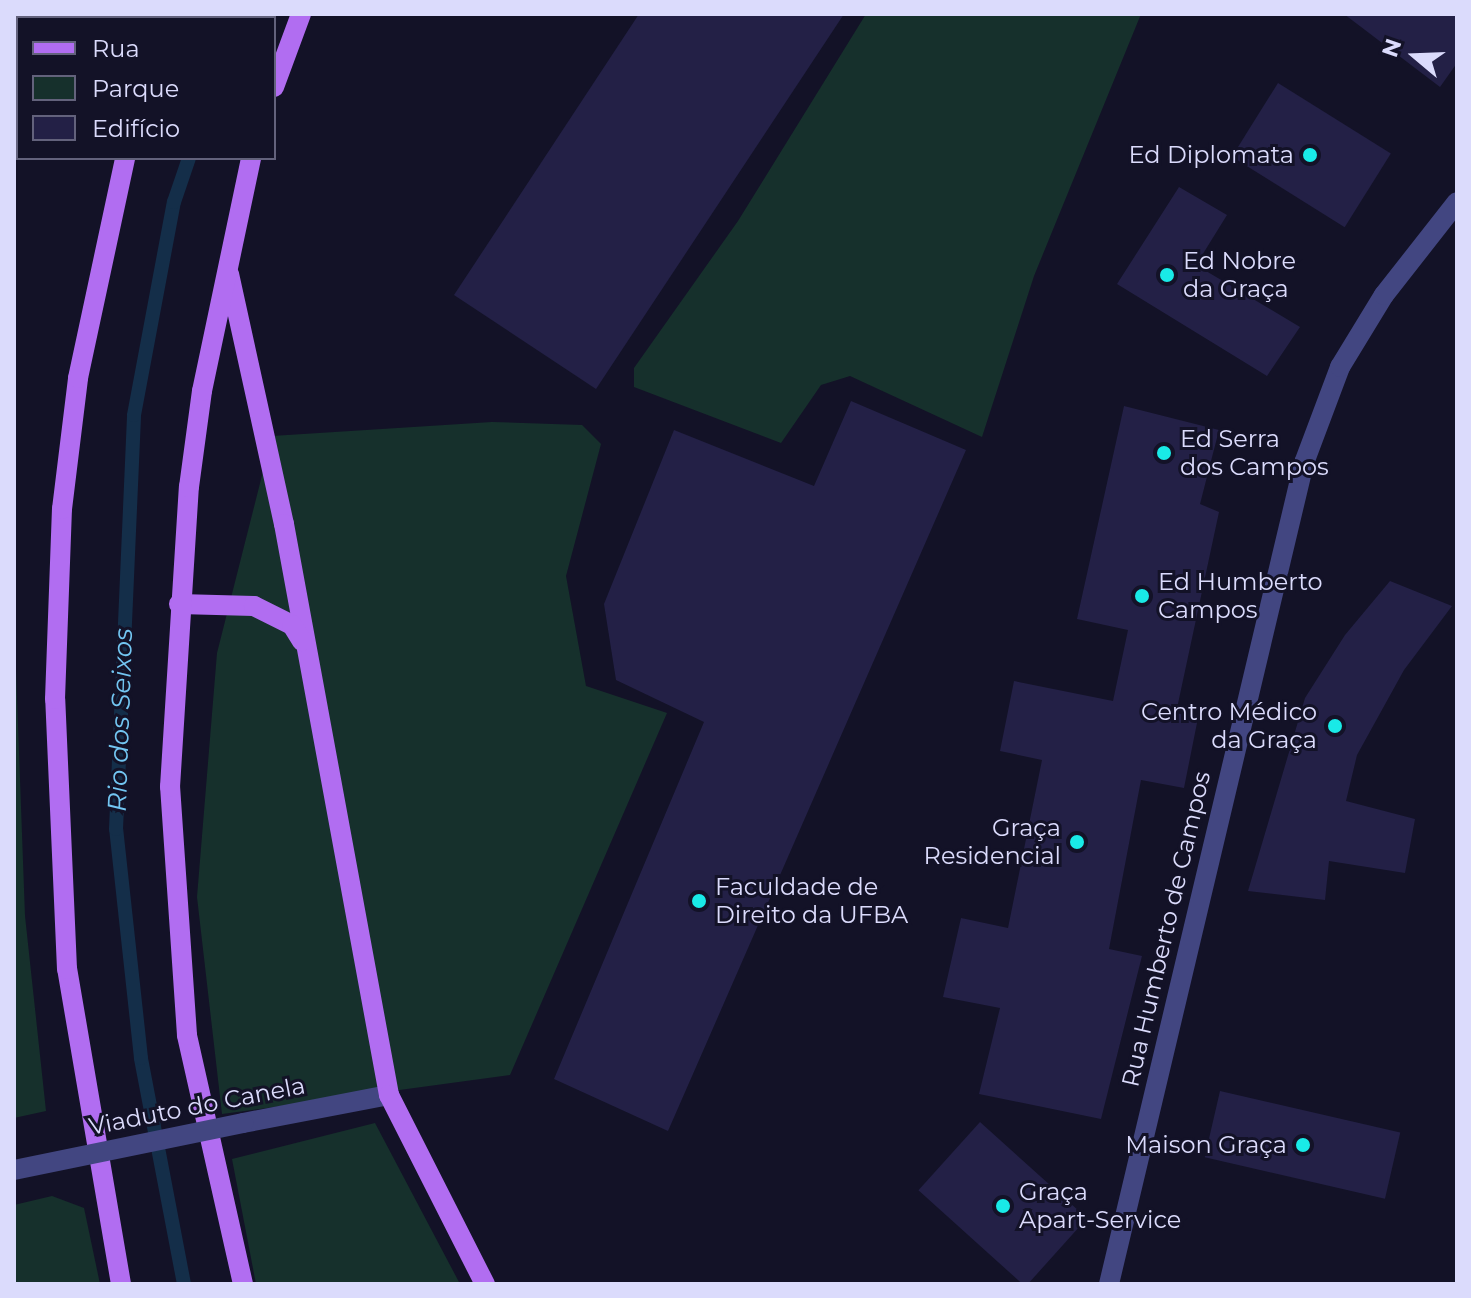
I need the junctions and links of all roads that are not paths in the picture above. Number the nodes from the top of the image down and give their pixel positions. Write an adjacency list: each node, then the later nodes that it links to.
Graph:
1 (301, 14): 2 (main road)
2 (276, 82)
3 (125, 160): 11 (main road)
4 (251, 160): 6 (main road)
5 (1457, 202): 14 (street, Rua Humberto de Campos)
6 (227, 263): 7 (main road); 8 (main road)
7 (179, 604): 8 (main road); 12 (main road)
8 (306, 648): 9 (main road)
9 (389, 1095): 10 (street, Viaduto do Canela, bridge); 13 (main road)
10 (14, 1170)
11 (121, 1284)
12 (243, 1284)
13 (485, 1284)
14 (1109, 1284)

